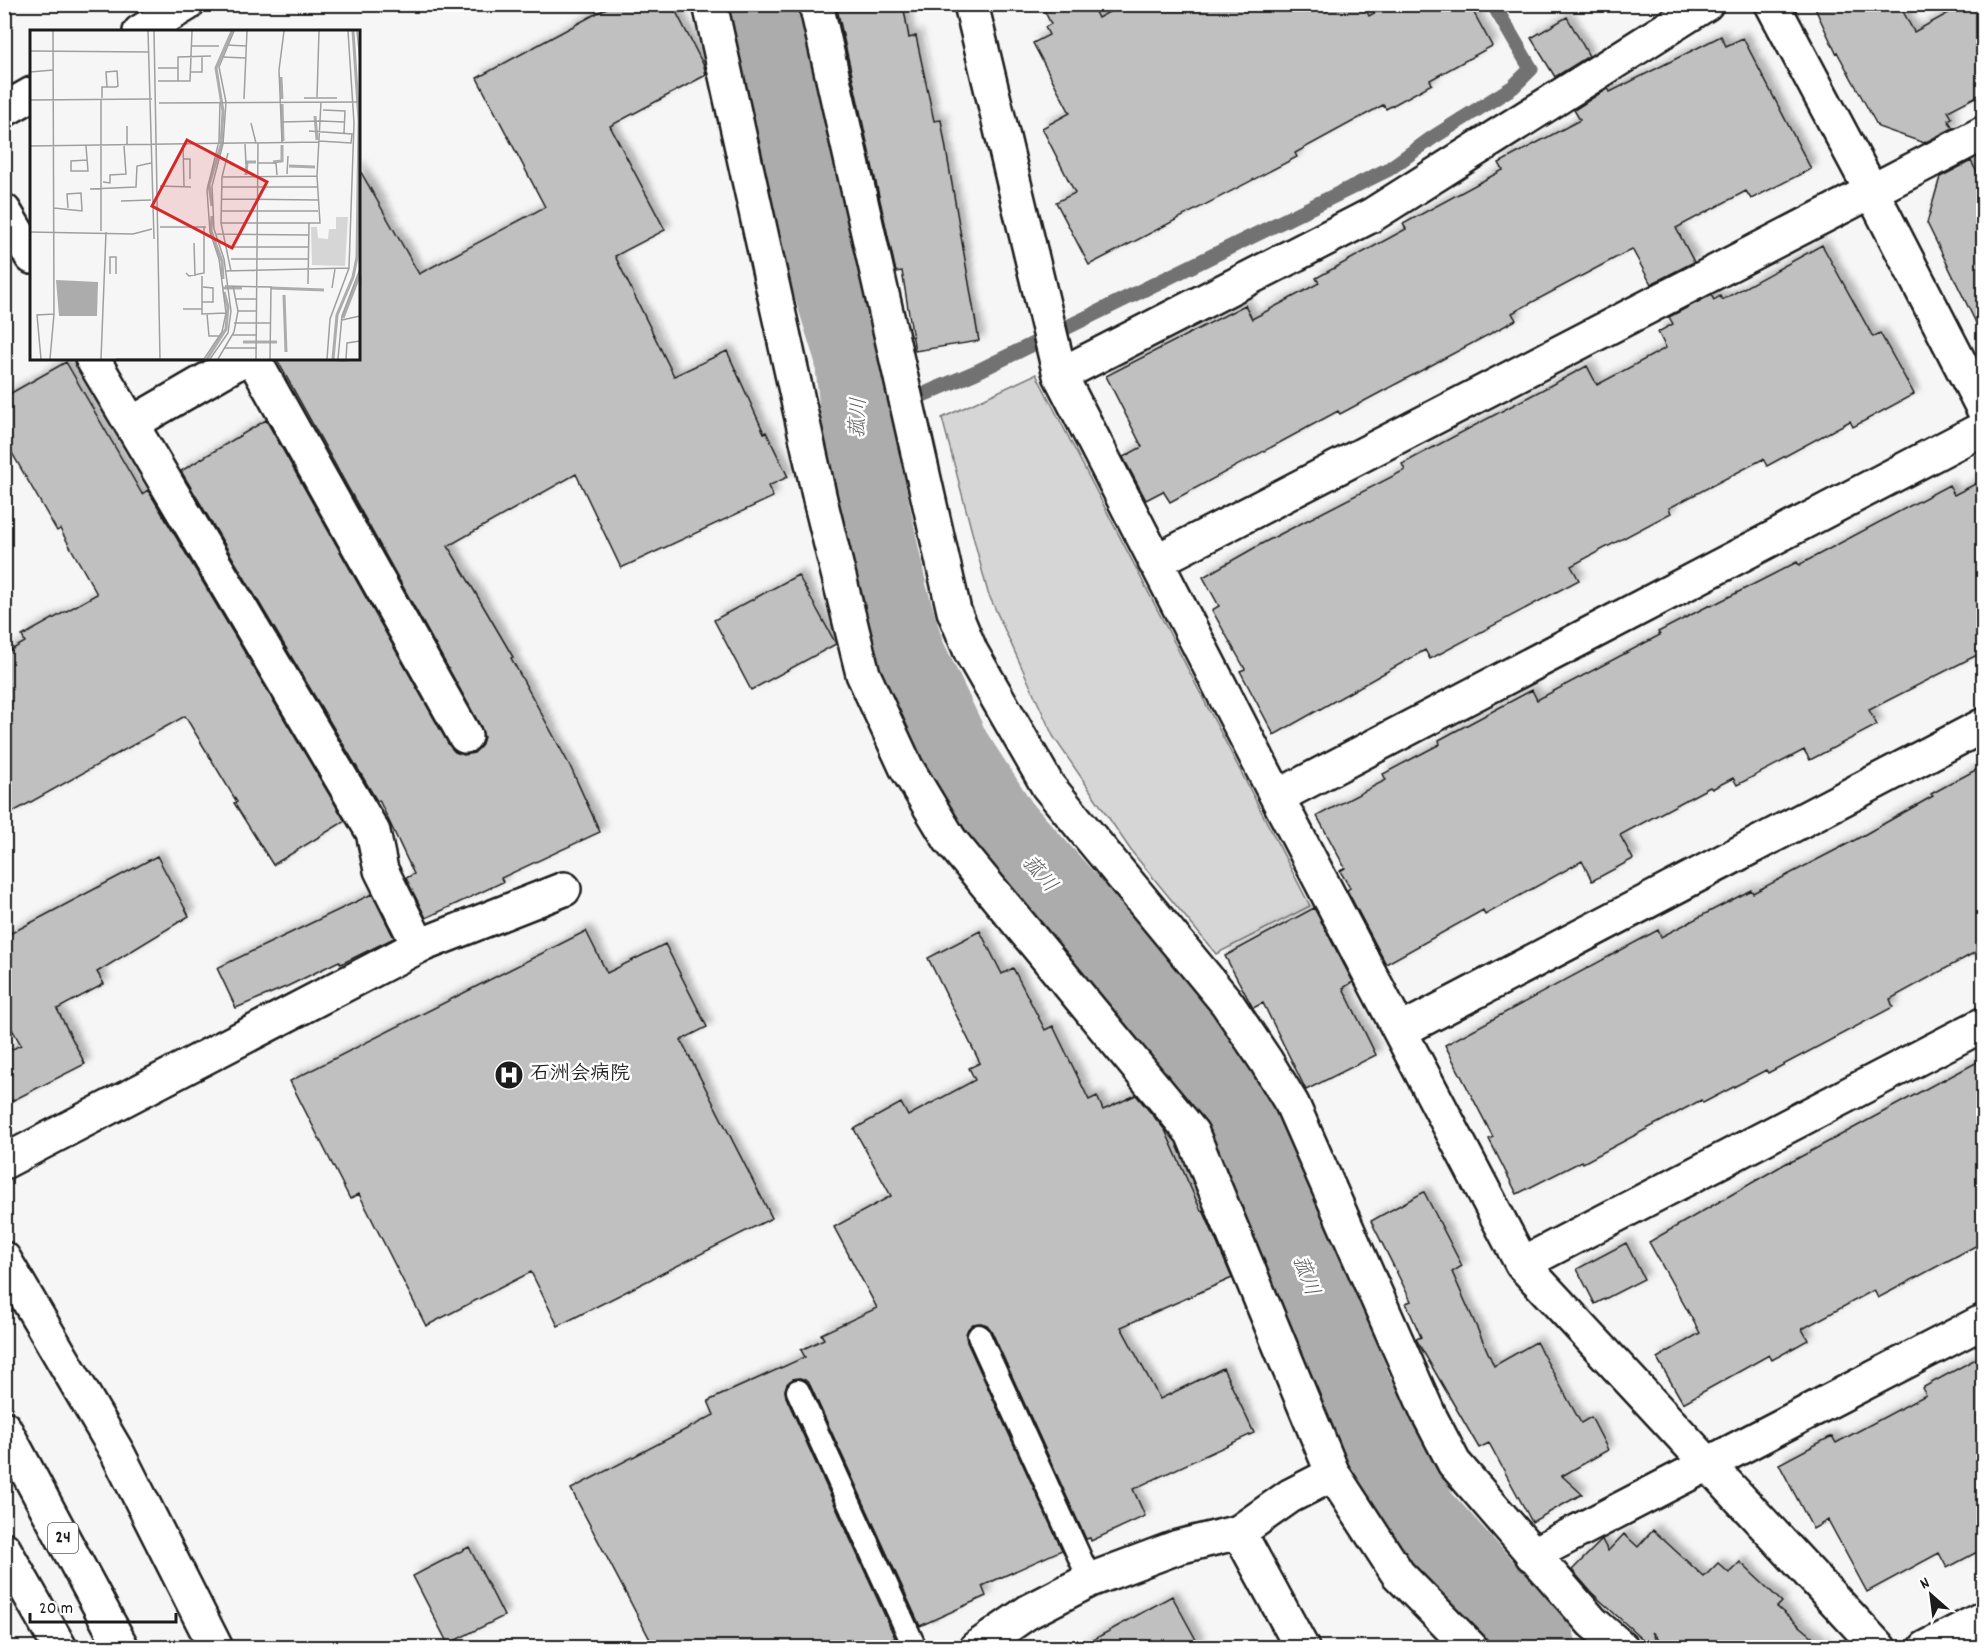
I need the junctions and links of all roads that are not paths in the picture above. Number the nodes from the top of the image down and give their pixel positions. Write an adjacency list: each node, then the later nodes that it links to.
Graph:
1 (187, 4): 7 (main road)
2 (710, 4): 37 (main road)
3 (816, 4): 40 (main road)
4 (1706, 4): 17 (main road)
5 (1772, 4): 11 (main road)
6 (977, 7): 17 (main road)
7 (143, 30)
8 (30, 95): 9 (main road)
9 (4, 110)
10 (1983, 133): 11 (main road)
11 (1872, 192): 18 (main road); 21 (main road)
12 (4, 211): 13 (main road)
13 (30, 254)
14 (93, 360): 19 (main road)
15 (242, 360): 19 (main road)
16 (254, 360): 23 (main road)
17 (1060, 375): 21 (main road)
18 (1983, 410)
19 (131, 424): 26 (main road)
20 (1983, 428): 24 (main road)
21 (1155, 562): 24 (main road)
22 (1983, 726): 28 (main road)
23 (465, 736)
24 (1277, 797): 28 (main road)
25 (564, 889): 26 (main road)
26 (419, 946): 29 (main road)
27 (1983, 1024): 31 (main road)
28 (1400, 1031): 31 (main road)
29 (4, 1162)
30 (4, 1259): 45 (main road)
31 (1522, 1264): 36 (main road)
32 (1983, 1322): 36 (main road)
33 (979, 1335): 41 (lane)
34 (798, 1391): 46 (lane)
35 (4, 1428): 44 (main road, 24)
36 (1709, 1464): 40 (main road); 51 (main road)
37 (1333, 1474): 38 (main road); 49 (main road)
38 (1239, 1532): 41 (main road); 48 (main road)
39 (4, 1549): 43 (main road)
40 (1532, 1555): 50 (main road)
41 (1090, 1580): 47 (main road)
42 (1983, 1618): 52 (main road)
43 (60, 1647)
44 (122, 1647)
45 (216, 1647)
46 (915, 1647)
47 (976, 1647)
48 (1302, 1647)
49 (1471, 1647)
50 (1622, 1647)
51 (1879, 1647)
52 (1926, 1647)

